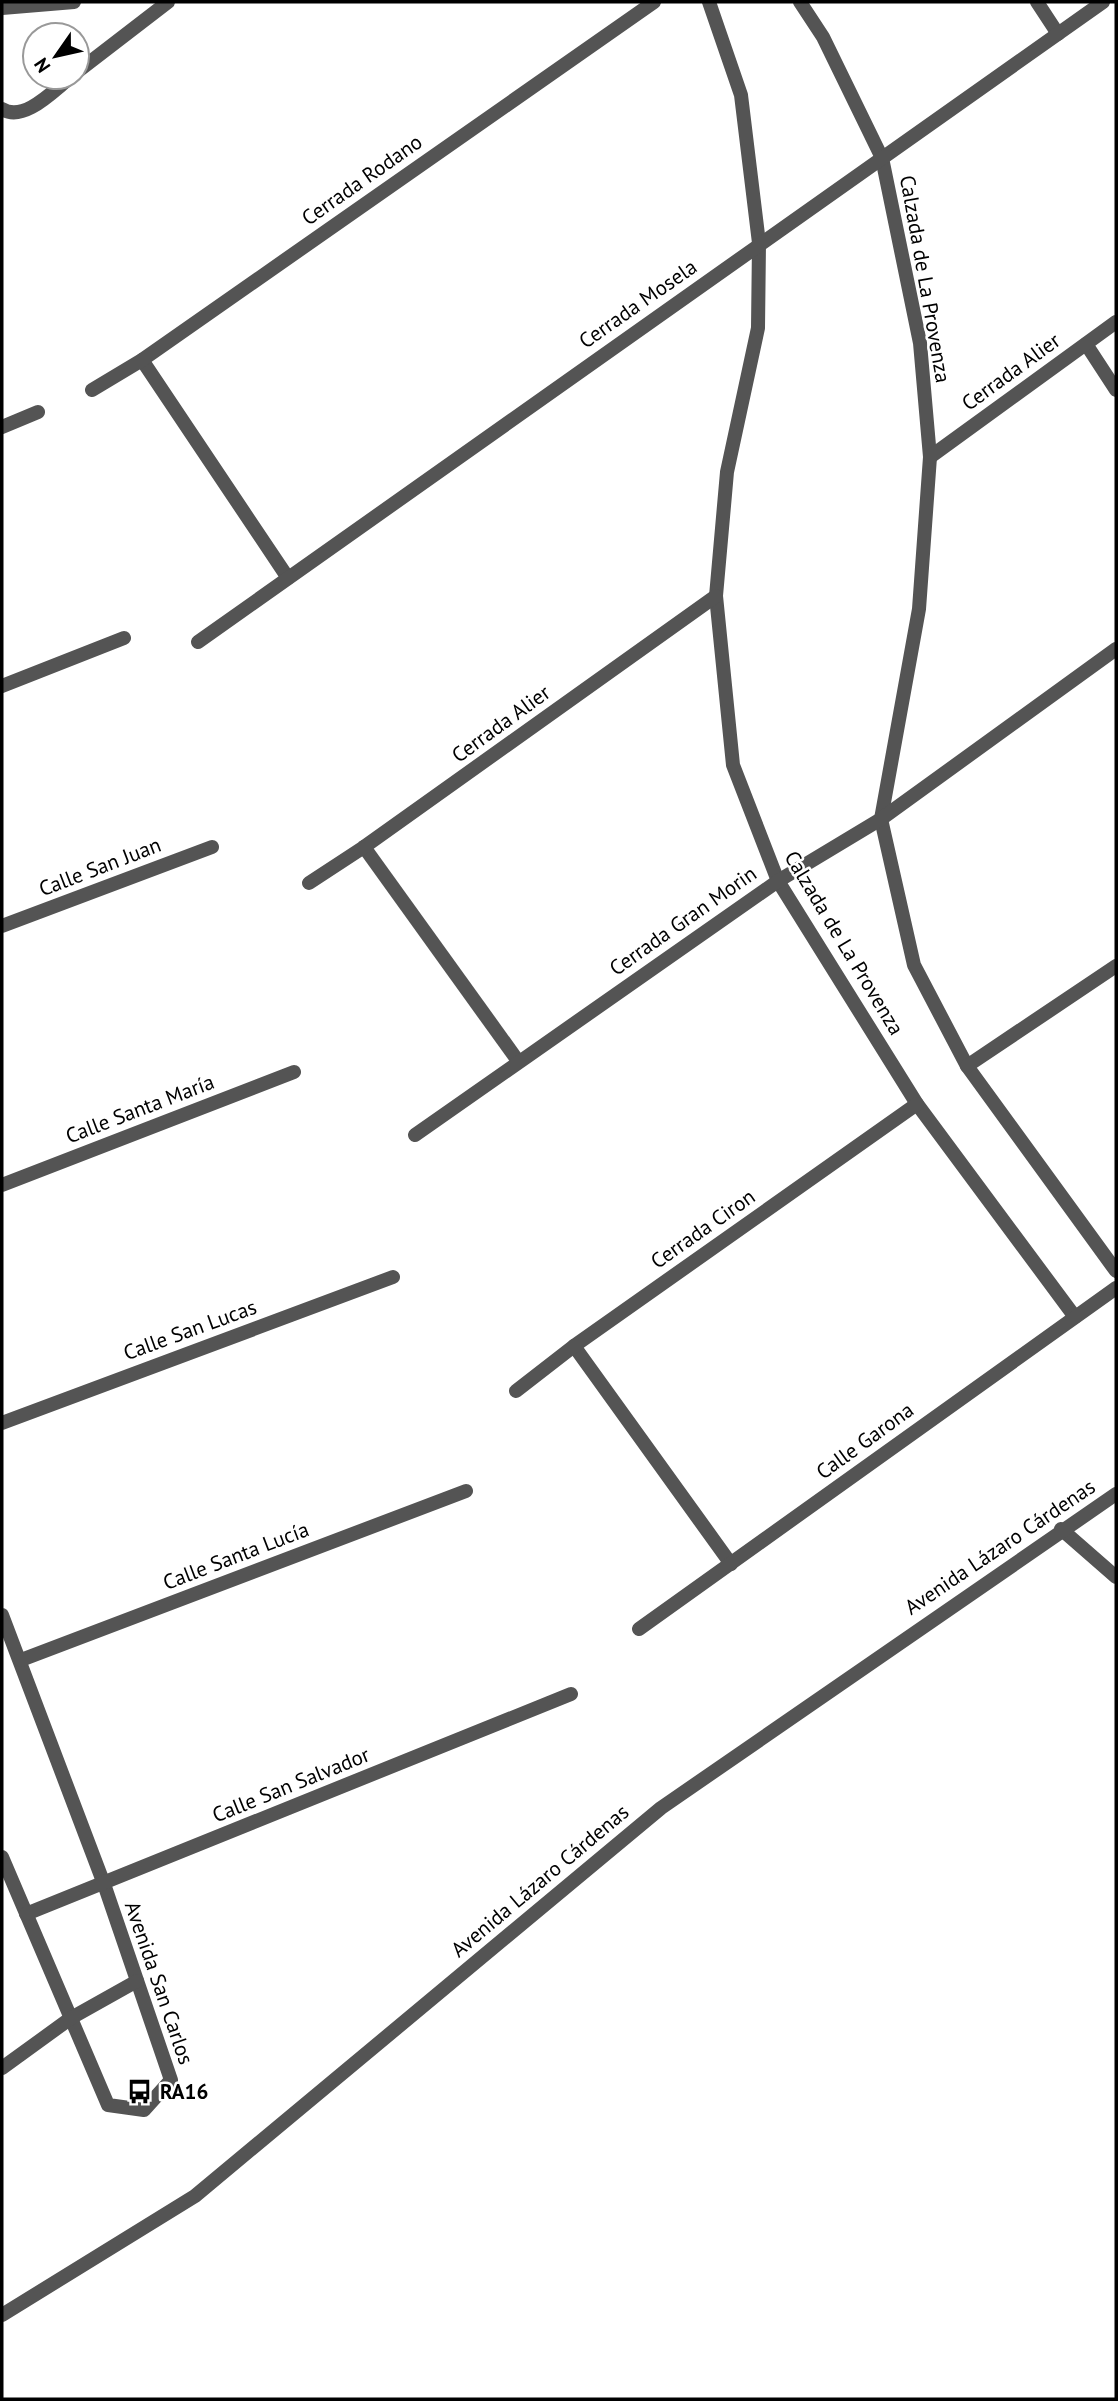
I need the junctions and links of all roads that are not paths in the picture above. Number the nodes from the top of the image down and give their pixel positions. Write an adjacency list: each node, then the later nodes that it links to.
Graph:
1 (74, 2): 8 (street)
2 (169, 2): 10 (street)
3 (654, 2): 17 (street, Cerrada Rodano)
4 (709, 2): 14 (street, Calzada de La Provenza)
5 (800, 2): 13 (street, Calzada de La Provenza)
6 (1037, 2): 9 (street)
7 (1103, 2): 9 (street, Cerrada Mosela)
8 (2, 8)
9 (1058, 34): 13 (street, Cerrada Mosela)
10 (91, 61)
11 (53, 91): 12 (street)
12 (2, 109)
13 (883, 158): 14 (street, Cerrada Mosela); 22 (street, Calzada de La Provenza)
14 (760, 243): 23 (street, Cerrada Mosela); 24 (street, Calzada de La Provenza)
15 (1116, 321): 16 (street, Cerrada Alier)
16 (1086, 344): 19 (street); 22 (street, Cerrada Alier)
17 (142, 360): 18 (street, Cerrada Rodano); 23 (street)
18 (92, 390)
19 (1116, 390)
20 (38, 412): 21 (street)
21 (2, 427)
22 (930, 457): 29 (street, Calzada de La Provenza)
23 (288, 578): 26 (street, Cerrada Mosela)
24 (716, 596): 31 (street, Cerrada Alier); 32 (street, Calzada de La Provenza)
25 (124, 638): 28 (street)
26 (198, 642)
27 (1116, 649): 29 (street, Cerrada Gran Morin)
28 (2, 686)
29 (881, 819): 32 (street, Cerrada Gran Morin); 37 (street, Calzada de La Provenza)
30 (212, 847): 34 (street, Calle San Juan)
31 (365, 847): 33 (street, Cerrada Alier); 36 (street)
32 (778, 881): 36 (street, Cerrada Gran Morin); 39 (street, Calzada de La Provenza)
33 (309, 883)
34 (2, 926)
35 (1116, 966): 37 (street)
36 (518, 1061): 40 (street, Cerrada Gran Morin)
37 (967, 1066): 42 (street, Calzada de La Provenza)
38 (294, 1072): 41 (street, Calle Santa María)
39 (917, 1104): 45 (street, Calzada de La Provenza); 46 (street, Cerrada Ciron)
40 (415, 1135)
41 (2, 1185)
42 (1116, 1271)
43 (393, 1277): 48 (street, Calle San Lucas)
44 (1116, 1287): 45 (street, Calle Garona)
45 (1075, 1317): 52 (street, Calle Garona)
46 (574, 1346): 47 (street, Cerrada Ciron); 52 (street)
47 (516, 1391)
48 (2, 1423)
49 (466, 1491): 56 (street, Calle Santa Lucía)
50 (1116, 1494): 51 (street, Avenida Lázaro Cárdenas)
51 (1061, 1530): 53 (street); 64 (street, Avenida Lázaro Cárdenas)
52 (731, 1564): 55 (street, Calle Garona)
53 (1116, 1577)
54 (2, 1615): 56 (street, Avenida San Carlos)
55 (639, 1629)
56 (21, 1660): 59 (street, Avenida San Carlos)
57 (571, 1694): 59 (street, Calle San Salvador)
58 (2, 1857): 60 (street, Avenida San Carlos)
59 (104, 1884): 60 (street, Calle San Salvador); 61 (street, Avenida San Carlos)
60 (26, 1914): 62 (street, Avenida San Carlos)
61 (136, 1981): 62 (street); 62 (street, Avenida San Carlos)
62 (71, 2018): 63 (street)
63 (2, 2068)
64 (2, 2315)

